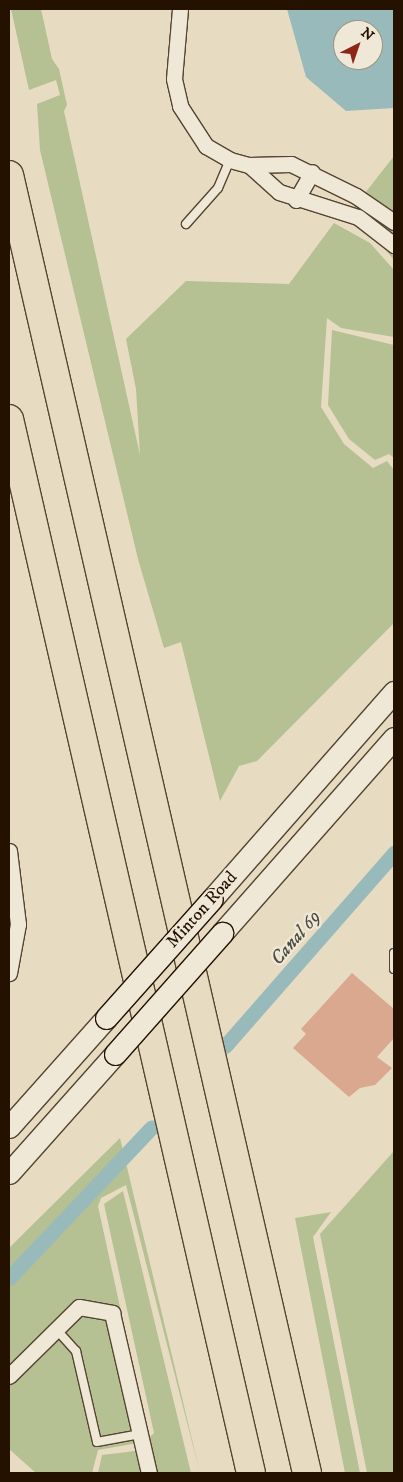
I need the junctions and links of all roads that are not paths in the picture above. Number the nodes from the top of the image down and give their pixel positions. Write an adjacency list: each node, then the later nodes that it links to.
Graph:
1 (180, 9): 2 (street)
2 (230, 160): 3 (street); 10 (lane)
3 (249, 164): 4 (street); 7 (street)
4 (312, 172): 6 (street); 7 (street)
5 (9, 175): 26 (highway)
6 (356, 196): 8 (street); 9 (street)
7 (296, 200): 8 (street)
8 (352, 216): 11 (street)
9 (394, 222)
10 (186, 224)
11 (394, 245)
12 (9, 419): 25 (highway)
13 (394, 692): 19 (main road, Minton Road, bridge)
14 (394, 738): 20 (main road, Minton Road, bridge)
15 (9, 851): 18 (street)
16 (394, 953): 17 (lane)
17 (394, 969)
18 (9, 972)
19 (9, 1127)
20 (9, 1173)
21 (56, 1329): 22 (street); 23 (lane); 23 (street)
22 (9, 1376)
23 (140, 1434): 24 (street)
24 (149, 1473)
25 (251, 1473)
26 (307, 1473)

